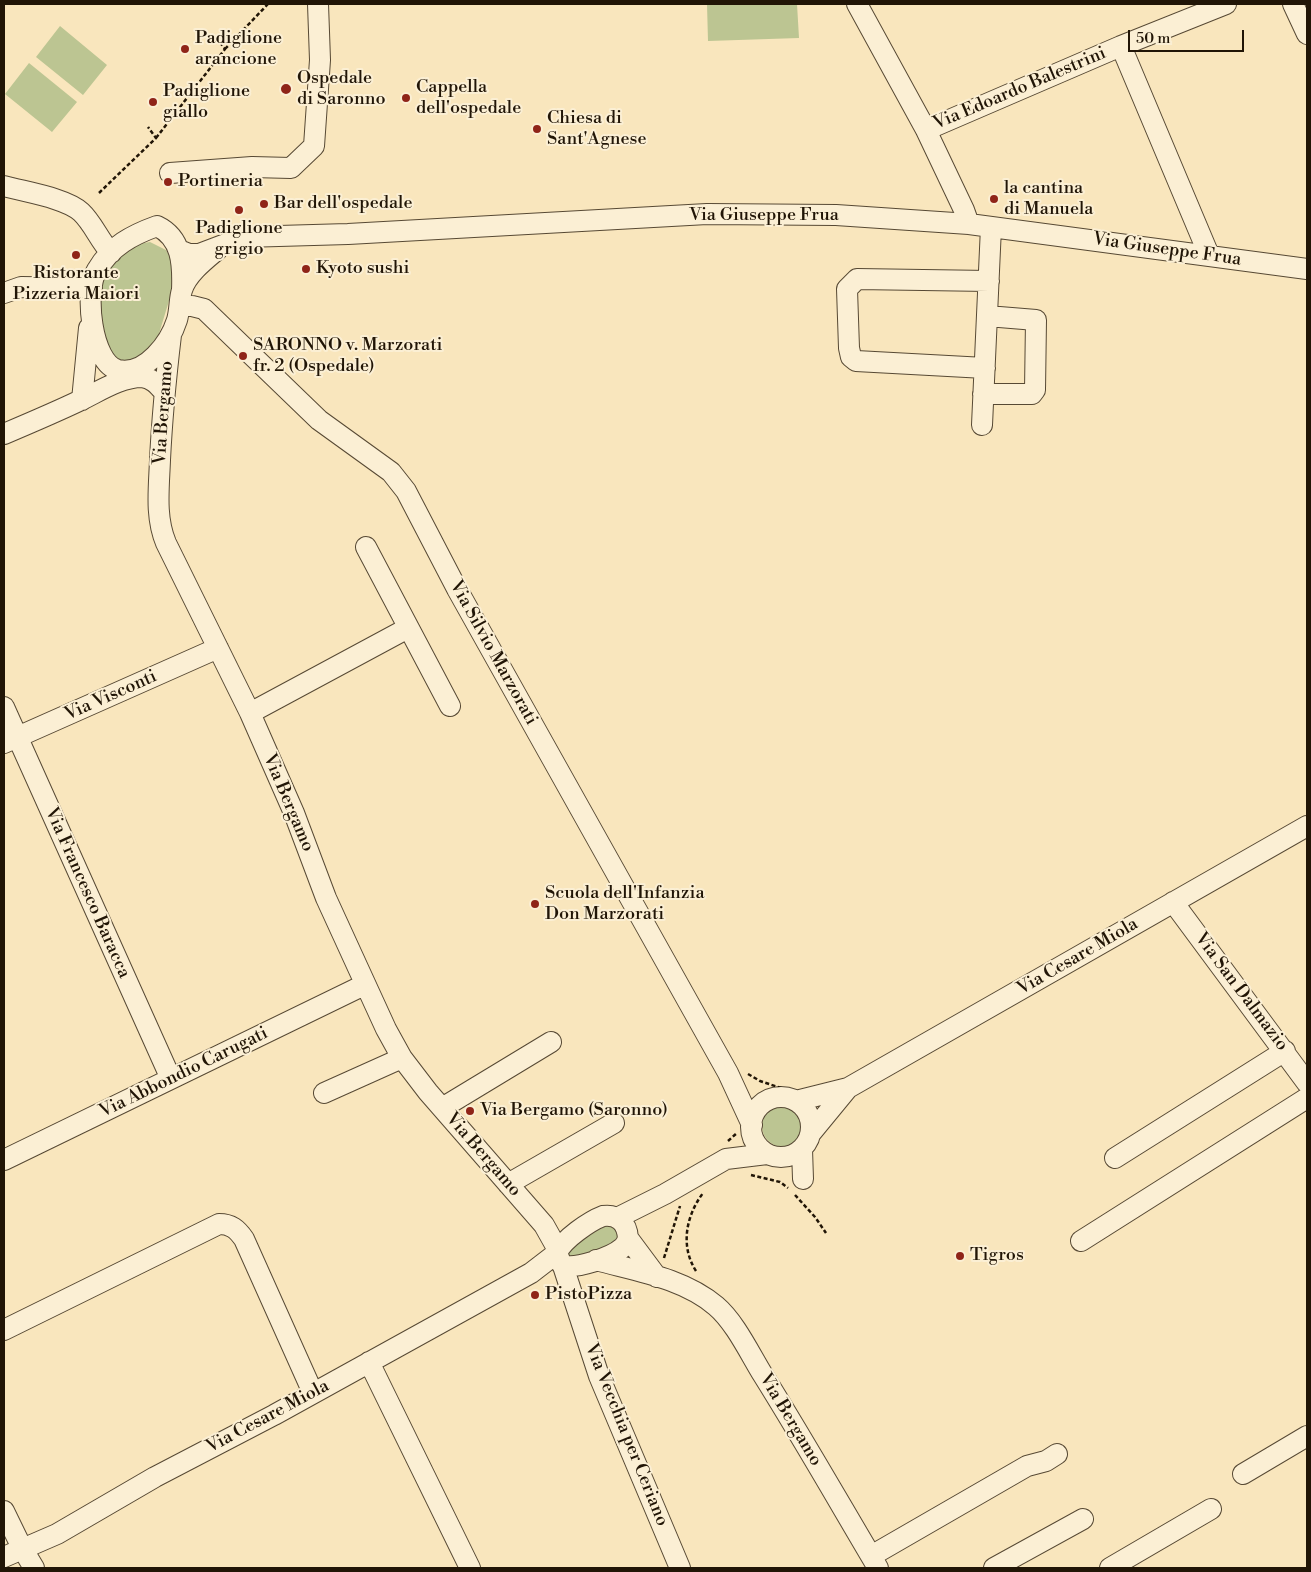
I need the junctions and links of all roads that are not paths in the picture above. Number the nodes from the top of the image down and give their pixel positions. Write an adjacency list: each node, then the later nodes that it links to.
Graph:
1 (318, 4): 8 (street)
2 (857, 4): 7 (street)
3 (1226, 4): 6 (street, Via Edoardo Balestrini)
4 (1293, 4): 5 (street)
5 (1307, 34)
6 (1121, 46): 7 (street, Via Edoardo Balestrini); 17 (street)
7 (926, 130): 10 (street)
8 (170, 172)
9 (4, 186): 16 (street)
10 (953, 189): 11 (street); 12 (street)
11 (929, 222): 12 (street, Via Giuseppe Frua); 14 (street, Via Giuseppe Frua)
12 (969, 224): 13 (street, Via Giuseppe Frua)
13 (991, 227): 17 (street, Via Giuseppe Frua); 19 (street)
14 (220, 247): 15 (street, Via Giuseppe Frua); 22 (street)
15 (179, 250): 16 (street); 22 (street)
16 (111, 253): 20 (street)
17 (1209, 255): 18 (street, Via Giuseppe Frua)
18 (1307, 269)
19 (989, 280): 24 (street); 26 (street)
20 (92, 288): 21 (street); 23 (street)
21 (4, 294)
22 (181, 298): 25 (street); 45 (street, Via Silvio Marzorati)
23 (91, 314): 25 (street); 29 (street)
24 (987, 316): 26 (street); 28 (street)
25 (171, 335): 27 (street, Via Bergamo)
26 (984, 368): 28 (street)
27 (164, 392): 29 (street); 34 (street, Via Bergamo)
28 (983, 394): 30 (street)
29 (82, 400): 31 (street)
30 (982, 425)
31 (4, 434)
32 (366, 547): 33 (street)
33 (408, 628): 35 (street); 37 (street)
34 (218, 648): 37 (street, Via Bergamo); 38 (street, Via Visconti)
35 (450, 706)
36 (4, 707): 38 (street, Via Francesco Baracca)
37 (250, 713): 41 (street, Via Bergamo)
38 (10, 740): 46 (street, Via Francesco Baracca)
39 (1307, 826): 40 (street, Via Cesare Miola)
40 (1174, 902): 43 (street, Via San Dalmazio); 48 (street, Via Cesare Miola)
41 (364, 985): 44 (street, Via Bergamo); 46 (street, Via Abbondio Carugati)
42 (552, 1042): 53 (street)
43 (1285, 1051): 47 (street, Via San Dalmazio); 57 (street)
44 (402, 1058): 49 (street); 53 (street, Via Bergamo)
45 (738, 1073): 52 (street, Via Silvio Marzorati); 55 (street, Via Silvio Marzorati)
46 (171, 1079): 59 (street, Via Abbondio Carugati)
47 (1307, 1083)
48 (848, 1088): 50 (street, Via Cesare Miola); 56 (street, Via Cesare Miola)
49 (324, 1093)
50 (792, 1096): 52 (street, Via Cesare Miola); 56 (street)
51 (1307, 1098): 62 (street)
52 (768, 1101): 55 (street)
53 (442, 1108): 60 (street, Via Bergamo)
54 (614, 1123): 60 (street)
55 (752, 1126): 56 (street); 58 (street)
56 (791, 1148): 58 (street)
57 (1115, 1158)
58 (726, 1159): 61 (street)
59 (4, 1160)
60 (508, 1184): 63 (street, Via Bergamo)
61 (624, 1229): 63 (street); 63 (street); 64 (street)
62 (1081, 1241)
63 (570, 1256): 64 (street, Via Bergamo); 66 (street, Via Cesare Miola); 79 (street, Via Vecchia per Ceriano)
64 (660, 1269): 76 (street, Via Bergamo)
65 (4, 1330): 67 (street)
66 (369, 1362): 67 (street, Via Cesare Miola); 78 (street)
67 (313, 1393): 74 (street, Via Cesare Miola)
68 (1307, 1436): 70 (street)
69 (1057, 1454): 76 (street)
70 (1242, 1474)
71 (1212, 1509): 81 (street)
72 (4, 1511): 74 (street)
73 (1083, 1519): 80 (street)
74 (22, 1548): 75 (street, Via Cesare Miola); 77 (street)
75 (4, 1557)
76 (875, 1562)
77 (34, 1568)
78 (470, 1568)
79 (680, 1568)
80 (994, 1568)
81 (1110, 1568)

